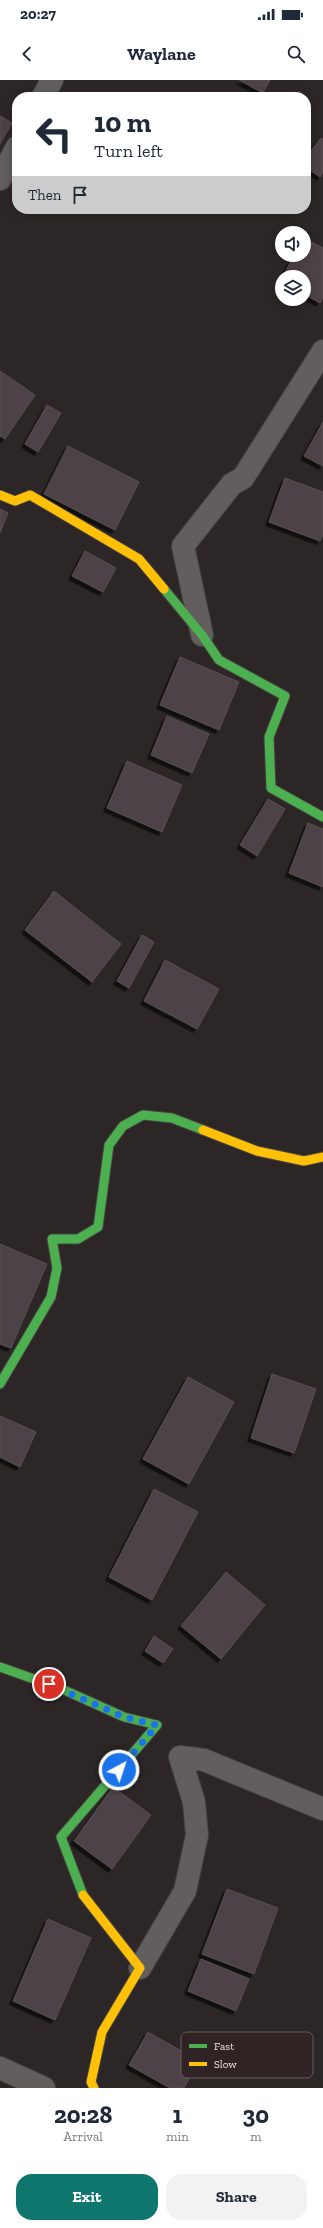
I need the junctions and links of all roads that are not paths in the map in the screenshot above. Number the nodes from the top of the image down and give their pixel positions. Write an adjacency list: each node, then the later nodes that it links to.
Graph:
1 (52, 80): 2 (street)
2 (46, 92)
3 (12, 156): 4 (street)
4 (0, 179)
5 (323, 351): 7 (street)
6 (0, 495): 7 (street)
7 (202, 635): 8 (street)
8 (323, 817)
9 (323, 1158): 10 (street)
10 (0, 1384)
11 (0, 1666): 13 (street)
12 (323, 1809): 13 (street)
13 (140, 1968): 16 (street)
14 (0, 2068): 15 (street)
15 (44, 2088)
16 (94, 2088)

